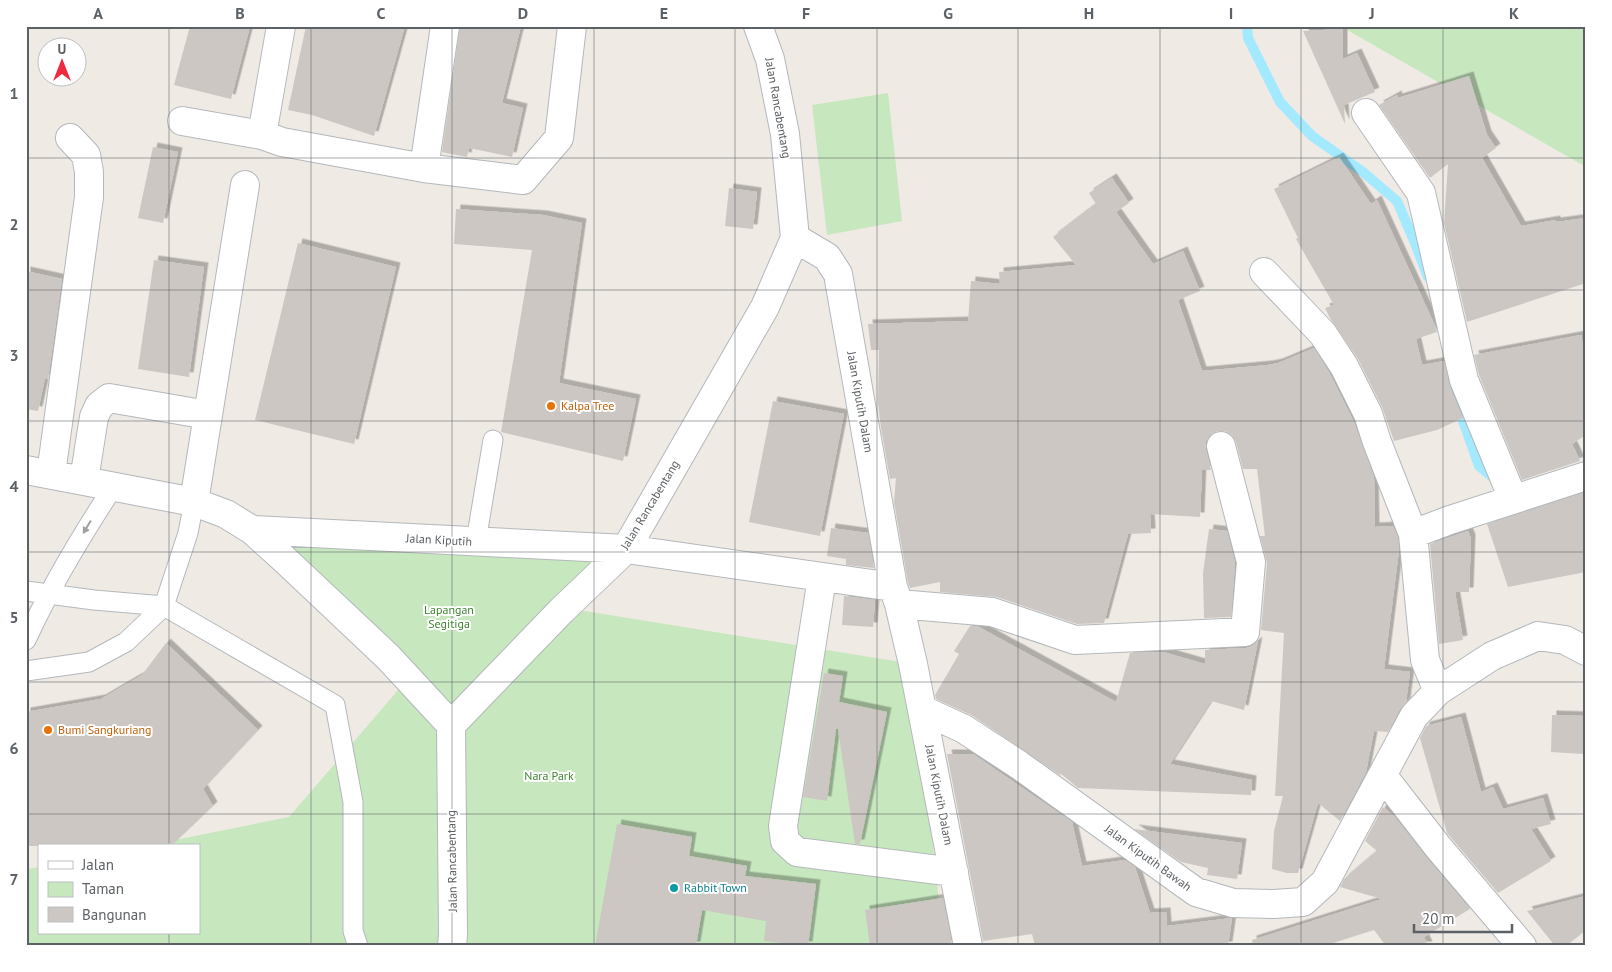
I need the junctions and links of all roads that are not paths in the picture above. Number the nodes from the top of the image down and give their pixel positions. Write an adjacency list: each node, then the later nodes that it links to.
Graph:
1 (281, 26): 7 (street)
2 (445, 26): 9 (street)
3 (572, 26): 9 (street)
4 (758, 26): 11 (street, Jalan Rancabentang)
5 (1366, 113): 20 (street)
6 (182, 121): 7 (street)
7 (262, 135): 9 (street)
8 (70, 138): 16 (street)
9 (424, 168)
10 (245, 184): 13 (street)
11 (795, 238): 25 (street, Jalan Rancabentang); 29 (street, Jalan Kiputih Dalam)
12 (1264, 272): 23 (street)
13 (208, 415): 18 (street); 21 (street)
14 (493, 440): 24 (lane)
15 (1221, 446): 29 (street)
16 (39, 472): 18 (street, Jalan Kiputih)
17 (1586, 476): 20 (street)
18 (84, 480): 19 (street, Jalan Kiputih)
19 (114, 486): 21 (street, Jalan Kiputih); 28 (lane, one-way to 28)
20 (1513, 498): 23 (street)
21 (194, 502): 22 (street, Jalan Kiputih); 30 (lane)
22 (252, 530): 24 (street, Jalan Kiputih); 36 (street, Jalan Kiputih)
23 (1413, 534): 34 (street)
24 (476, 542): 25 (street, Jalan Kiputih)
25 (626, 549): 26 (street); 36 (street, Jalan Rancabentang)
26 (822, 578): 29 (street); 38 (street)
27 (26, 591): 28 (lane)
28 (48, 594): 30 (lane); 31 (lane)
29 (896, 596): 35 (street, Jalan Kiputih Dalam)
30 (164, 606): 33 (lane); 39 (lane)
31 (26, 640)
32 (1586, 651): 34 (street, Jalan Kiputih Bawah)
33 (26, 671)
34 (1438, 691): 37 (street, Jalan Kiputih Bawah)
35 (922, 710): 37 (street, Jalan Kiputih Bawah); 38 (street, Jalan Kiputih Dalam)
36 (451, 725): 40 (street, Jalan Rancabentang)
37 (1383, 776): 42 (street)
38 (954, 872): 41 (street, Jalan Kiputih Dalam)
39 (358, 946)
40 (452, 946)
41 (968, 946)
42 (1522, 946)

